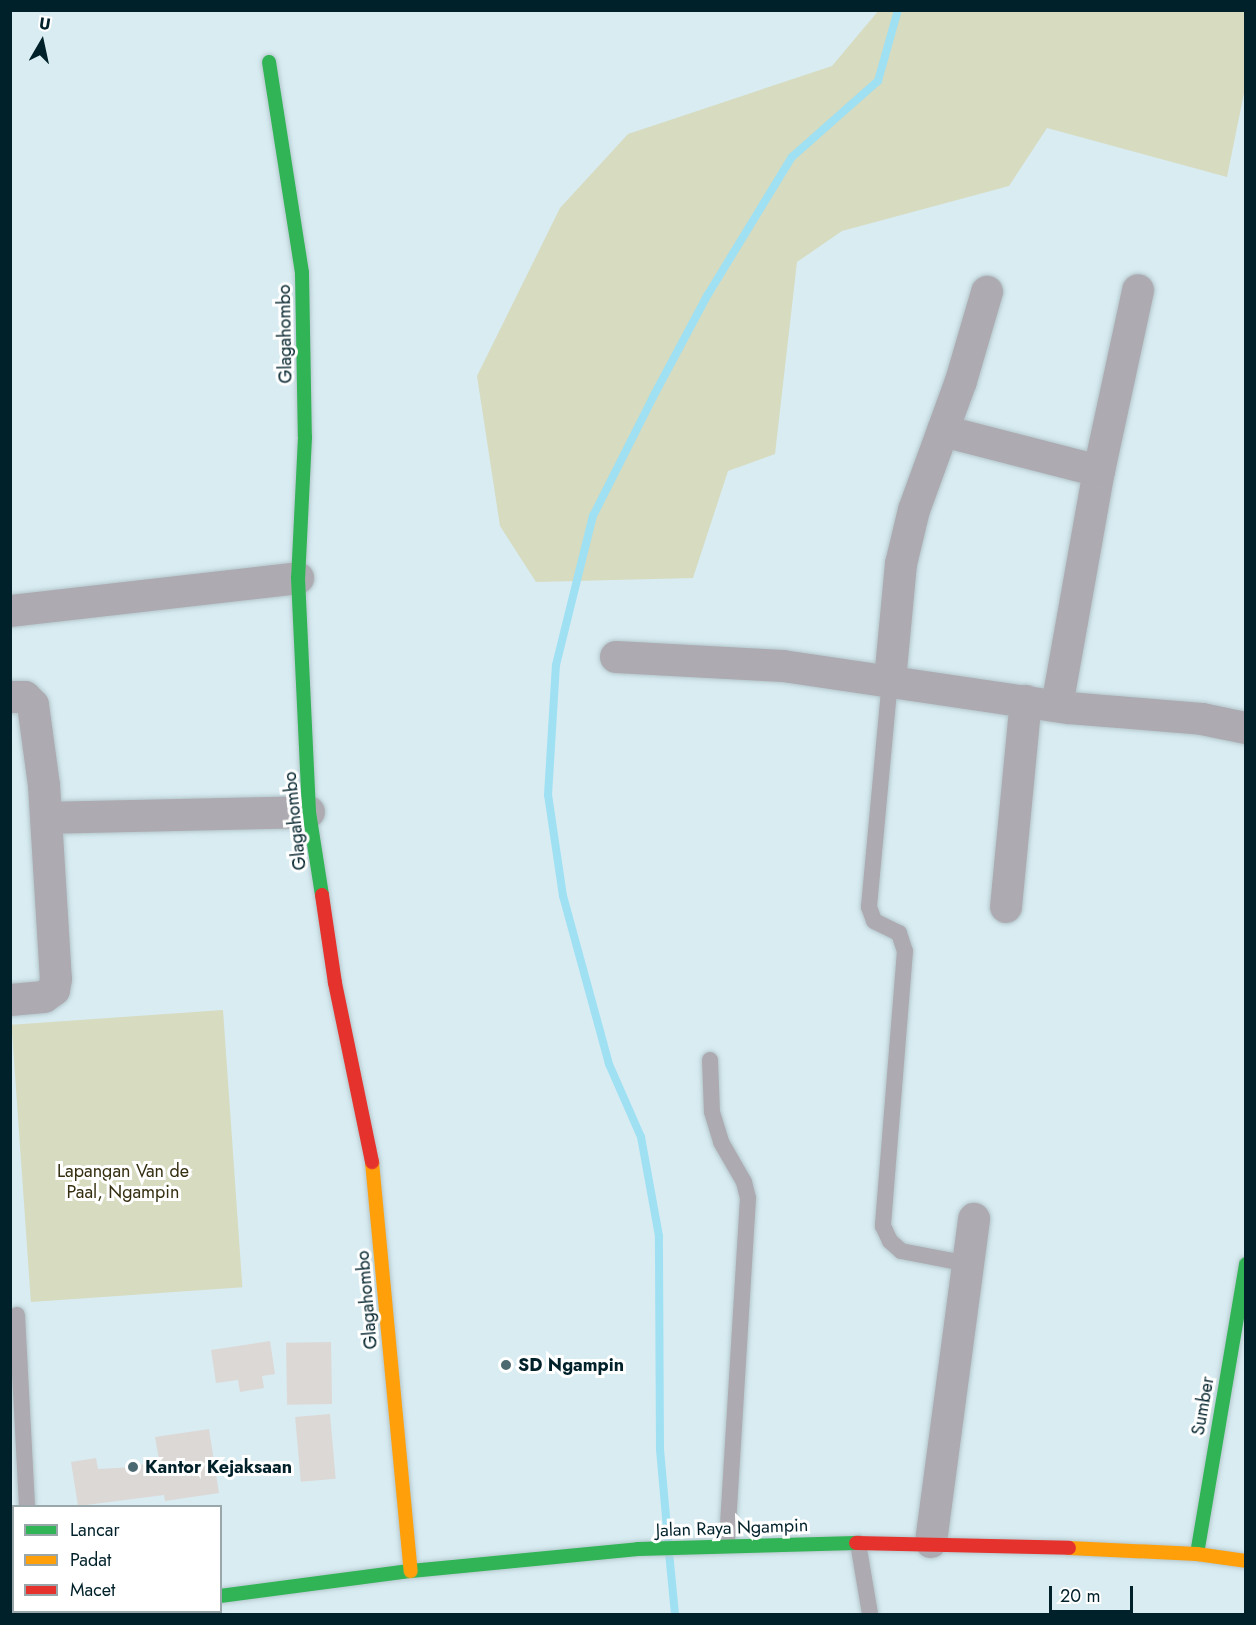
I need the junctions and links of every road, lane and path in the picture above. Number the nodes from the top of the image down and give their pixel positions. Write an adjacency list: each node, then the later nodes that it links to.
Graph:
1 (268, 62): 6 (street, Glagahombo)
2 (1138, 290): 5 (street)
3 (987, 292): 4 (street)
4 (943, 431): 5 (street); 9 (street)
5 (1099, 471): 12 (street)
6 (298, 578): 7 (street); 14 (street, Glagahombo)
7 (10, 611)
8 (616, 657): 9 (street)
9 (890, 680): 11 (street); 20 (lane)
10 (10, 697): 15 (street)
11 (1026, 701): 12 (street); 16 (street)
12 (1057, 706): 13 (street)
13 (1245, 728)
14 (309, 812): 15 (street); 29 (street, Glagahombo)
15 (46, 818): 17 (street)
16 (1006, 907)
17 (10, 1000)
18 (710, 1060): 26 (lane)
19 (974, 1219): 20 (street)
20 (968, 1264): 24 (street)
21 (1245, 1264): 27 (street, Sumber)
22 (17, 1315): 23 (lane)
23 (27, 1505)
24 (931, 1542): 25 (street, Jalan Raya Ngampin); 27 (street, Jalan Raya Ngampin)
25 (858, 1543): 26 (street, Jalan Raya Ngampin); 31 (lane)
26 (727, 1544): 29 (street, Jalan Raya Ngampin)
27 (1197, 1554): 28 (street, Jalan Raya Ngampin)
28 (1245, 1561)
29 (411, 1571): 30 (street, Jalan Raya Ngampin)
30 (222, 1596)
31 (870, 1614)

